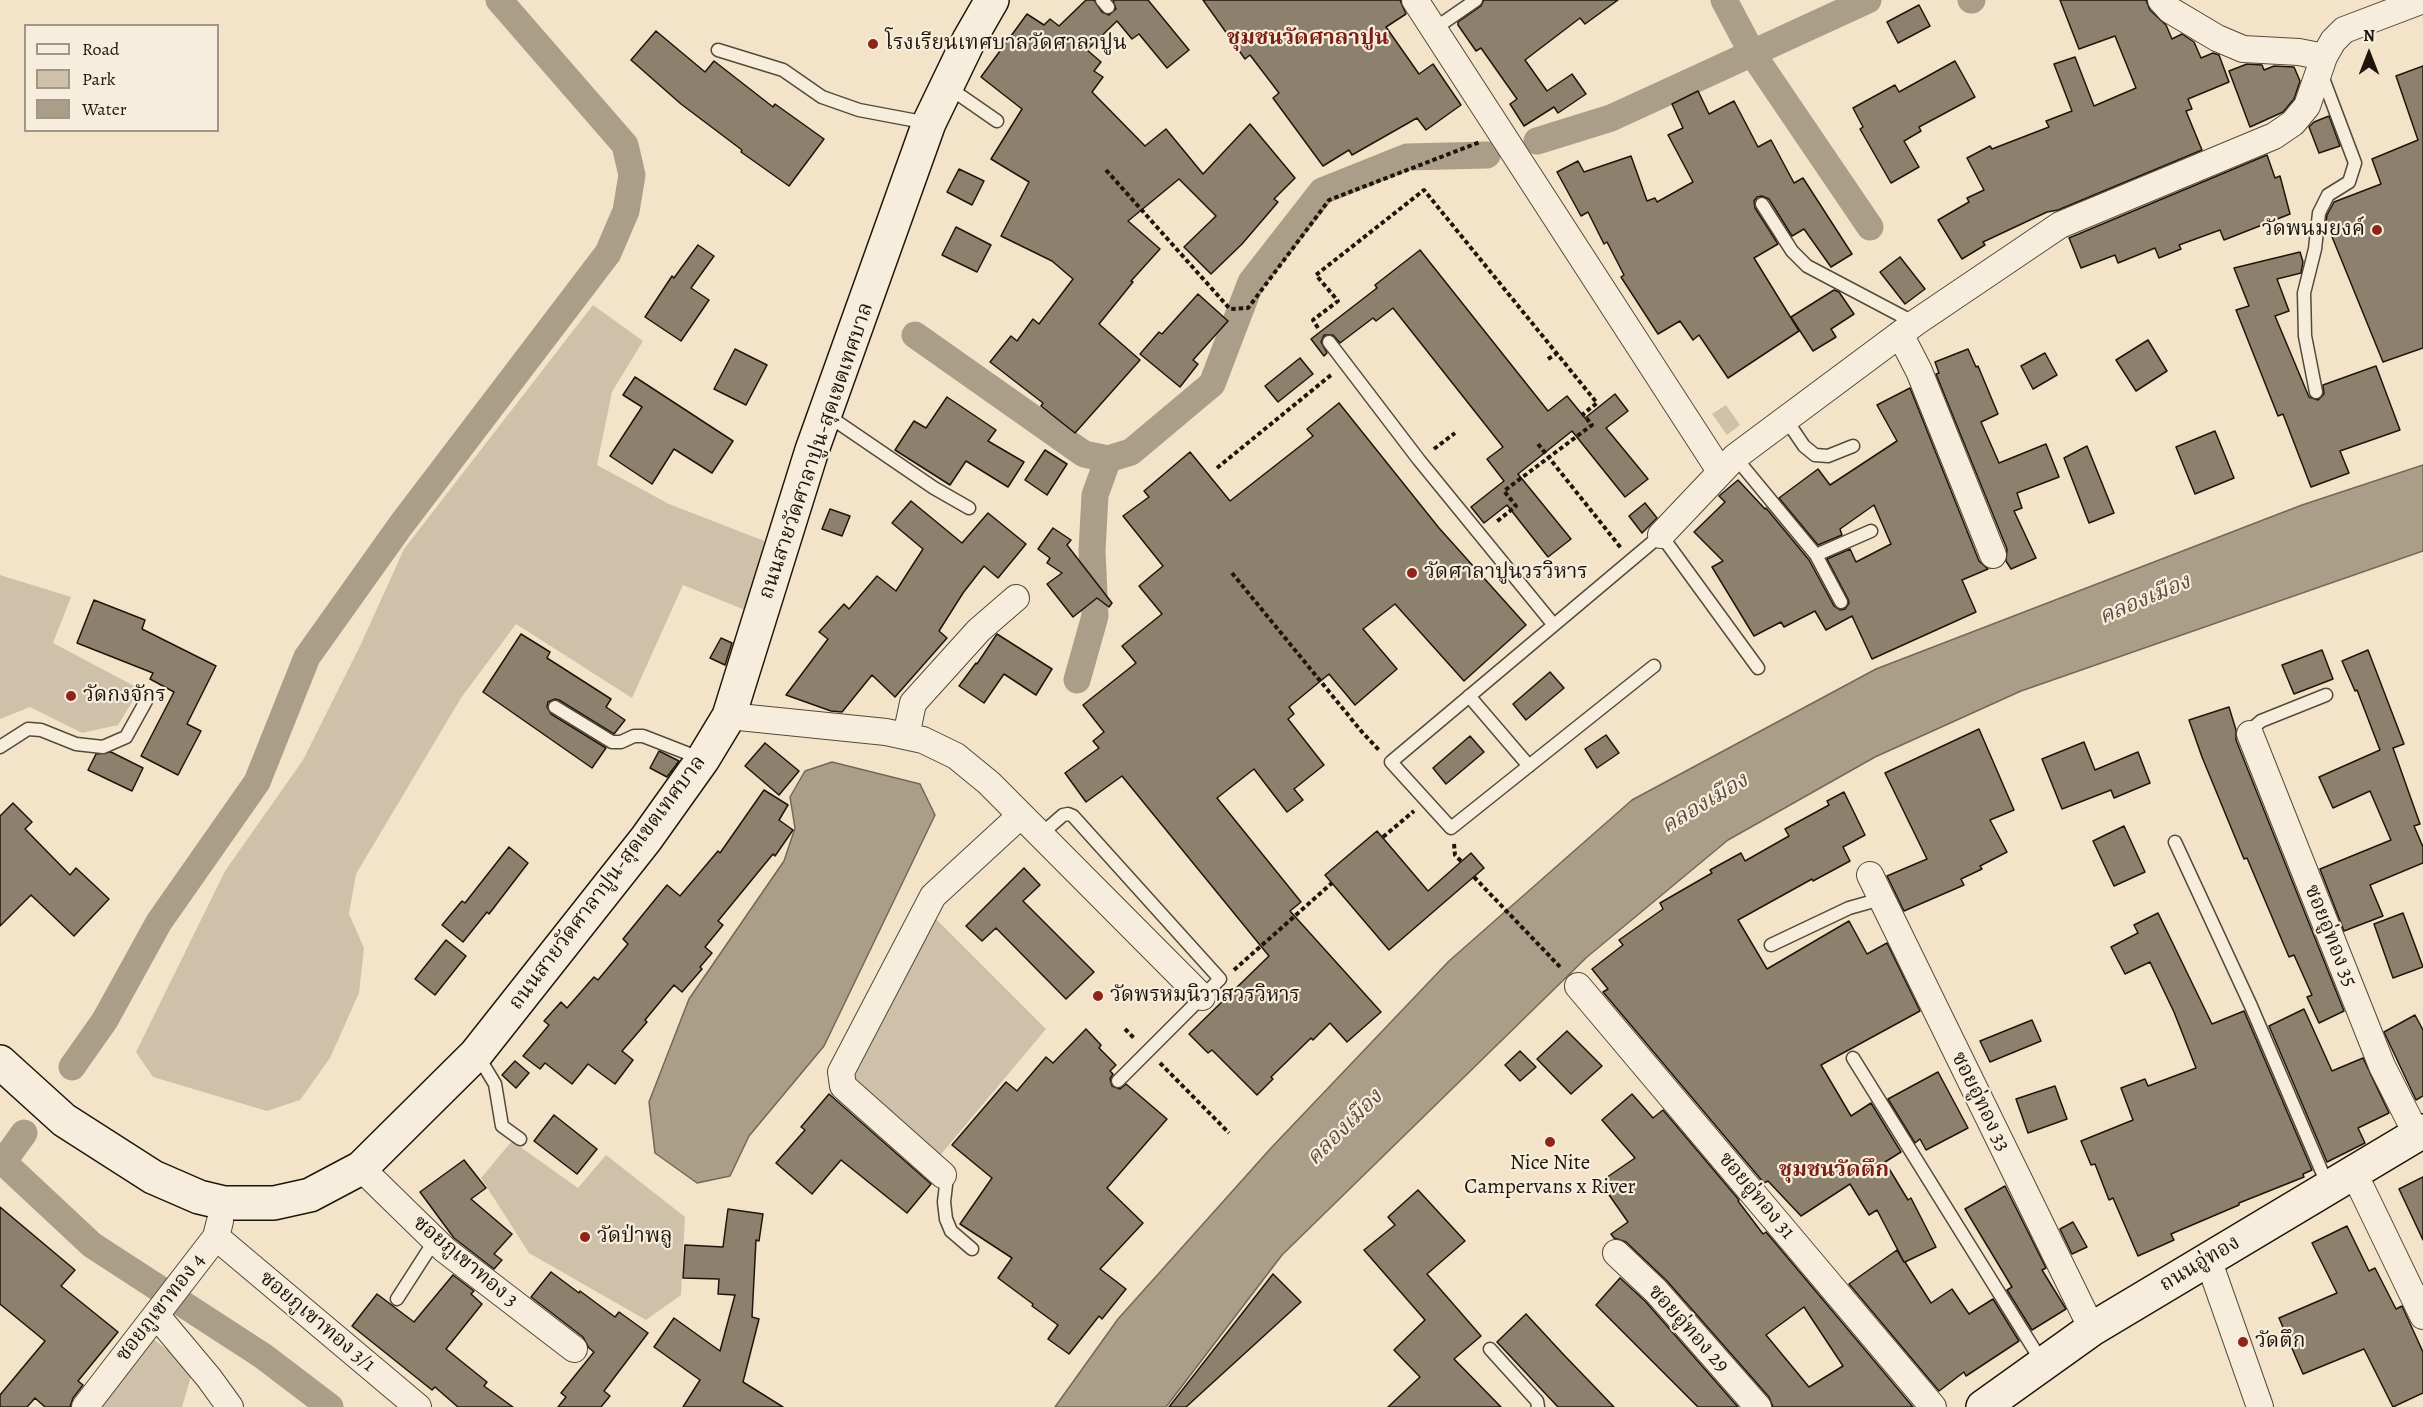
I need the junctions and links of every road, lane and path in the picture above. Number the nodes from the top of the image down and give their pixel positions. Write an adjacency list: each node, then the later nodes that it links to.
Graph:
1 (992, 0): 9 (street, ถนนสายวัดศาลาปูน-สุดเขตเทศบาล)
2 (1415, 0): 6 (street)
3 (1476, 0): 6 (lane)
4 (2161, 0): 8 (street)
5 (2423, 0): 8 (street)
6 (1434, 29): 28 (street)
7 (718, 50): 11 (lane)
8 (2322, 63): 15 (street); 20 (lane)
9 (947, 86): 10 (lane); 11 (street, ถนนสายวัดศาลาปูน-สุดเขตเทศบาล)
10 (997, 121)
11 (929, 123): 21 (street, ถนนสายวัดศาลาปูน-สุดเขตเทศบาล)
12 (1479, 143): 13 (path)
13 (1106, 170)
14 (1762, 204): 15 (lane)
15 (1908, 328): 22 (street); 35 (street)
16 (1329, 342): 17 (path); 19 (lane)
17 (1556, 354): 18 (path); 26 (path)
18 (1548, 359)
19 (1346, 364): 27 (lane); 29 (path)
20 (2316, 392)
21 (826, 414): 30 (lane); 47 (street, ถนนสายวัดศาลาปูน-สุดเขตเทศบาล)
22 (1785, 418): 25 (lane); 28 (street)
23 (1455, 433): 27 (path)
24 (1538, 444): 26 (path)
25 (1853, 446)
26 (1549, 457): 32 (path); 36 (path)
27 (1419, 460): 32 (lane)
28 (1728, 464): 33 (street); 34 (lane)
29 (1217, 468)
30 (969, 508)
31 (1871, 531): 34 (lane)
32 (1480, 534): 40 (lane)
33 (1660, 535): 36 (lane); 42 (lane)
34 (1816, 555): 39 (lane)
35 (1993, 555)
36 (1631, 560): 40 (lane)
37 (1232, 573): 52 (path)
38 (1016, 597): 49 (street)
39 (1841, 602)
40 (1553, 624): 44 (lane)
41 (1654, 666): 53 (lane)
42 (1758, 668)
43 (2325, 695): 48 (lane)
44 (1469, 696): 52 (lane); 53 (lane)
45 (146, 701): 50 (lane)
46 (555, 707): 51 (lane)
47 (729, 716): 49 (street); 51 (street, ถนนสายวัดศาลาปูน-สุดเขตเทศบาล)
48 (2250, 734): 74 (street, ซอยอู่ทอง 35)
49 (906, 736): 55 (street)
50 (0, 747)
51 (703, 759): 69 (street, ถนนสายวัดศาลาปูน-สุดเขตเทศบาล)
52 (1391, 762): 54 (lane)
53 (1529, 766): 54 (lane)
54 (1425, 801): 57 (path)
55 (1021, 815): 56 (street); 77 (street)
56 (1040, 835): 64 (lane); 66 (street)
57 (1383, 837)
58 (2175, 842): 78 (lane)
59 (1870, 875): 62 (street, ซอยอู่ทอง 33)
60 (1474, 877): 65 (path)
61 (1332, 883): 64 (path)
62 (1881, 899): 63 (lane); 88 (street, ซอยอู่ทอง 33)
63 (1771, 945)
64 (1220, 979): 66 (lane)
65 (1578, 986): 97 (street, ซอยอู่ทอง 31)
66 (1202, 997): 68 (lane)
67 (1125, 1029): 68 (path)
68 (1148, 1051): 72 (lane); 73 (path)
69 (476, 1054): 75 (lane); 76 (street, ถนนสายวัดศาลาปูน-สุดเขตเทศบาล)
70 (1853, 1058): 91 (lane)
71 (0, 1062): 79 (street, ถนนสายวัดศาลาปูน-สุดเขตเทศบาล)
72 (1118, 1081)
73 (1229, 1133)
74 (2420, 1133): 78 (street, ถนนอู่ทอง)
75 (520, 1139)
76 (362, 1168): 79 (street, ถนนสายวัดศาลาปูน-สุดเขตเทศบาล); 81 (street, ซอยภูเขาทอง 3)
77 (943, 1175): 82 (lane)
78 (2341, 1179): 84 (street, ถนนอู่ทอง); 87 (street)
79 (224, 1203): 80 (street, ซอยภูเขาทอง 4)
80 (216, 1237): 86 (street, ซอยภูเขาทอง 4); 94 (street, ซอยภูเขาทอง 3/1)
81 (435, 1240): 85 (lane); 89 (street, ซอยภูเขาทอง 3)
82 (972, 1249)
83 (1616, 1253): 96 (street, ซอยอู่ทอง 29)
84 (2208, 1259): 88 (street, ถนนอู่ทอง); 99 (street)
85 (397, 1299)
86 (158, 1314): 92 (street, ซอยภูเขาทอง 4); 93 (street)
87 (2423, 1317)
88 (2092, 1329): 91 (street, ถนนอู่ทอง)
89 (574, 1349)
90 (1490, 1349): 95 (lane)
91 (2043, 1363): 98 (street, ถนนอู่ทอง)
92 (85, 1407)
93 (230, 1407)
94 (418, 1407)
95 (1538, 1407)
96 (1758, 1407)
97 (1933, 1407)
98 (1983, 1407)
99 (2259, 1407)

